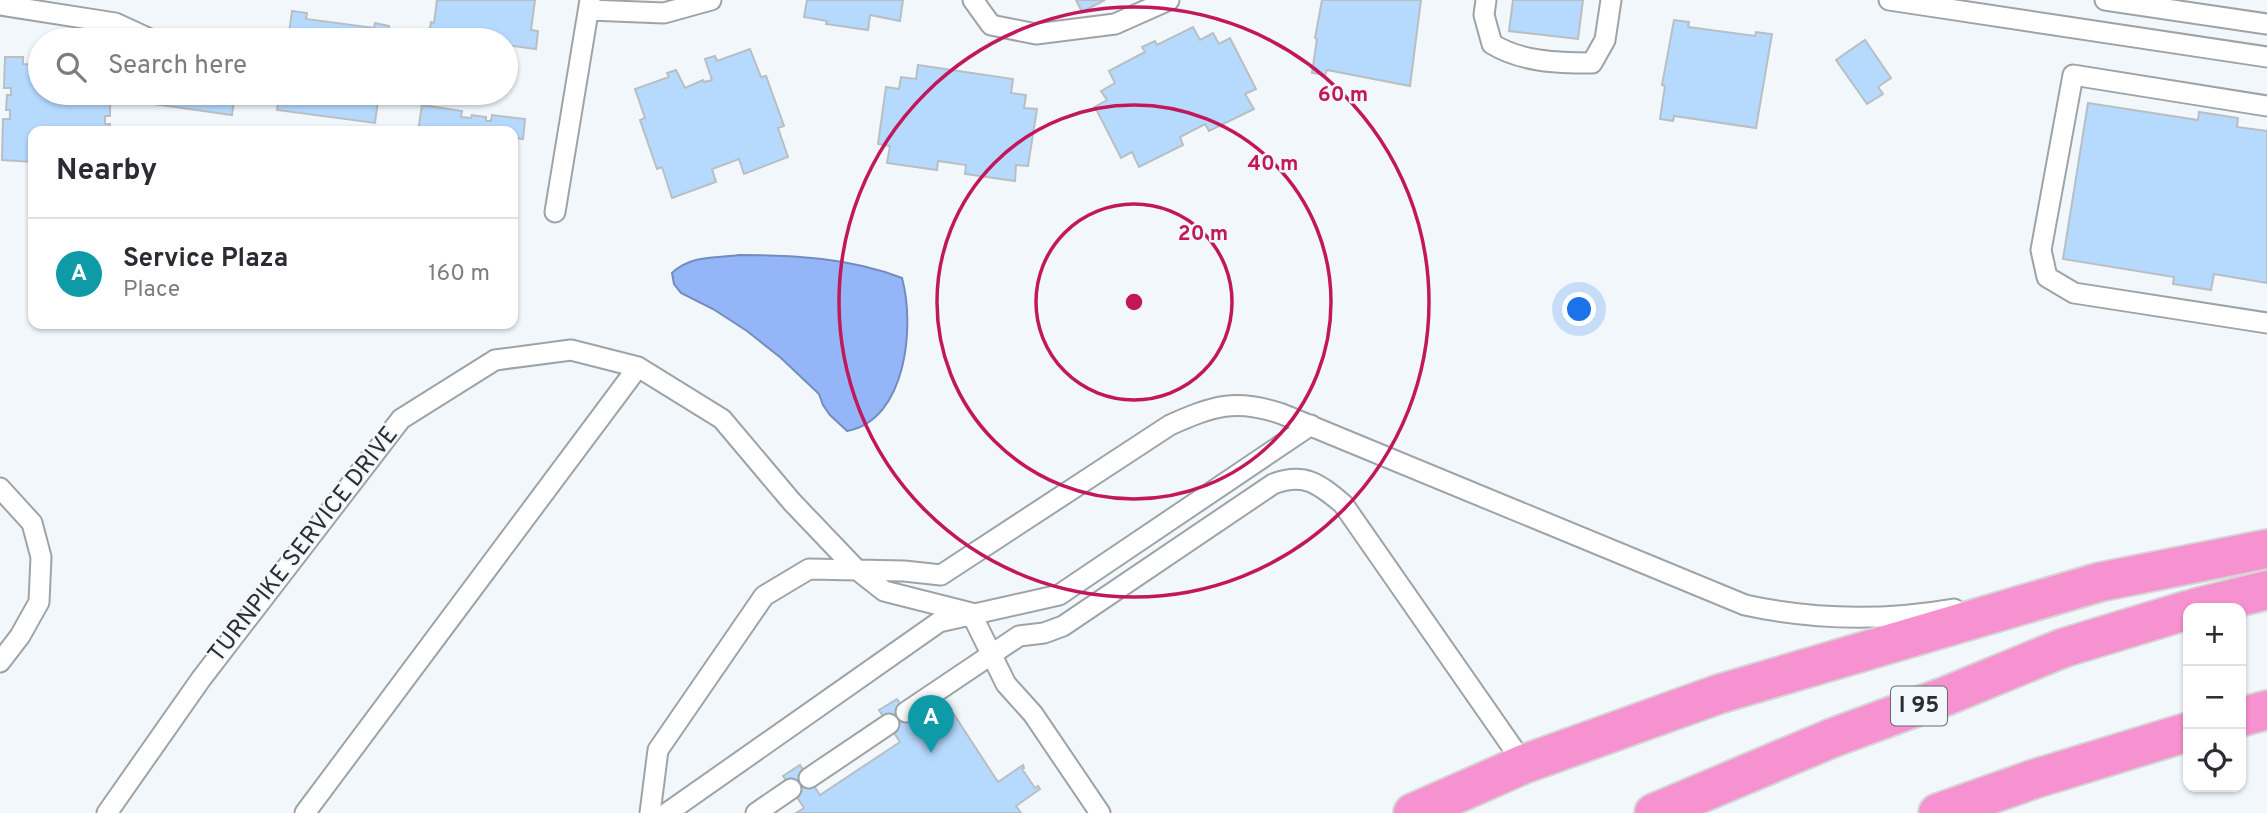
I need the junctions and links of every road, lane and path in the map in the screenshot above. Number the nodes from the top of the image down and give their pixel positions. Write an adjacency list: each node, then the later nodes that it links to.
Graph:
1 (711, 0): 9 (lane)
2 (972, 0): 3 (lane)
3 (1169, 0)
4 (1486, 0): 5 (lane)
5 (1611, 0)
6 (1889, 0): 13 (lane)
7 (2105, 0): 11 (lane)
8 (0, 5): 10 (lane)
9 (590, 5): 15 (lane)
10 (70, 8): 12 (lane)
11 (2267, 24)
12 (126, 28)
13 (2267, 57)
14 (2267, 106): 16 (lane)
15 (555, 212)
16 (2267, 324)
17 (638, 367): 21 (lane, TURNPIKE SERVICE DRIVE); 37 (lane, TURNPIKE SERVICE DRIVE); 38 (lane)
18 (1311, 425): 21 (lane); 22 (lane); 26 (lane)
19 (0, 488): 28 (lane)
20 (2267, 549): 22 (highway)
21 (856, 569): 26 (lane, TURNPIKE SERVICE DRIVE); 39 (lane)
22 (2099, 582): 34 (highway)
23 (2267, 590): 24 (highway)
24 (2215, 603)
25 (2183, 612): 44 (highway, I 95)
26 (971, 613): 27 (lane); 40 (lane)
27 (991, 655): 30 (lane); 34 (lane); 42 (lane)
28 (0, 662)
29 (2267, 710): 31 (highway)
30 (906, 712)
31 (2246, 716)
32 (889, 724): 35 (lane)
33 (2183, 734): 45 (highway)
34 (1524, 764): 43 (highway)
35 (809, 778)
36 (791, 789): 41 (lane)
37 (107, 813)
38 (305, 813)
39 (650, 813)
40 (667, 813)
41 (756, 813)
42 (1100, 813)
43 (1413, 813)
44 (1654, 813)
45 (1938, 813)

